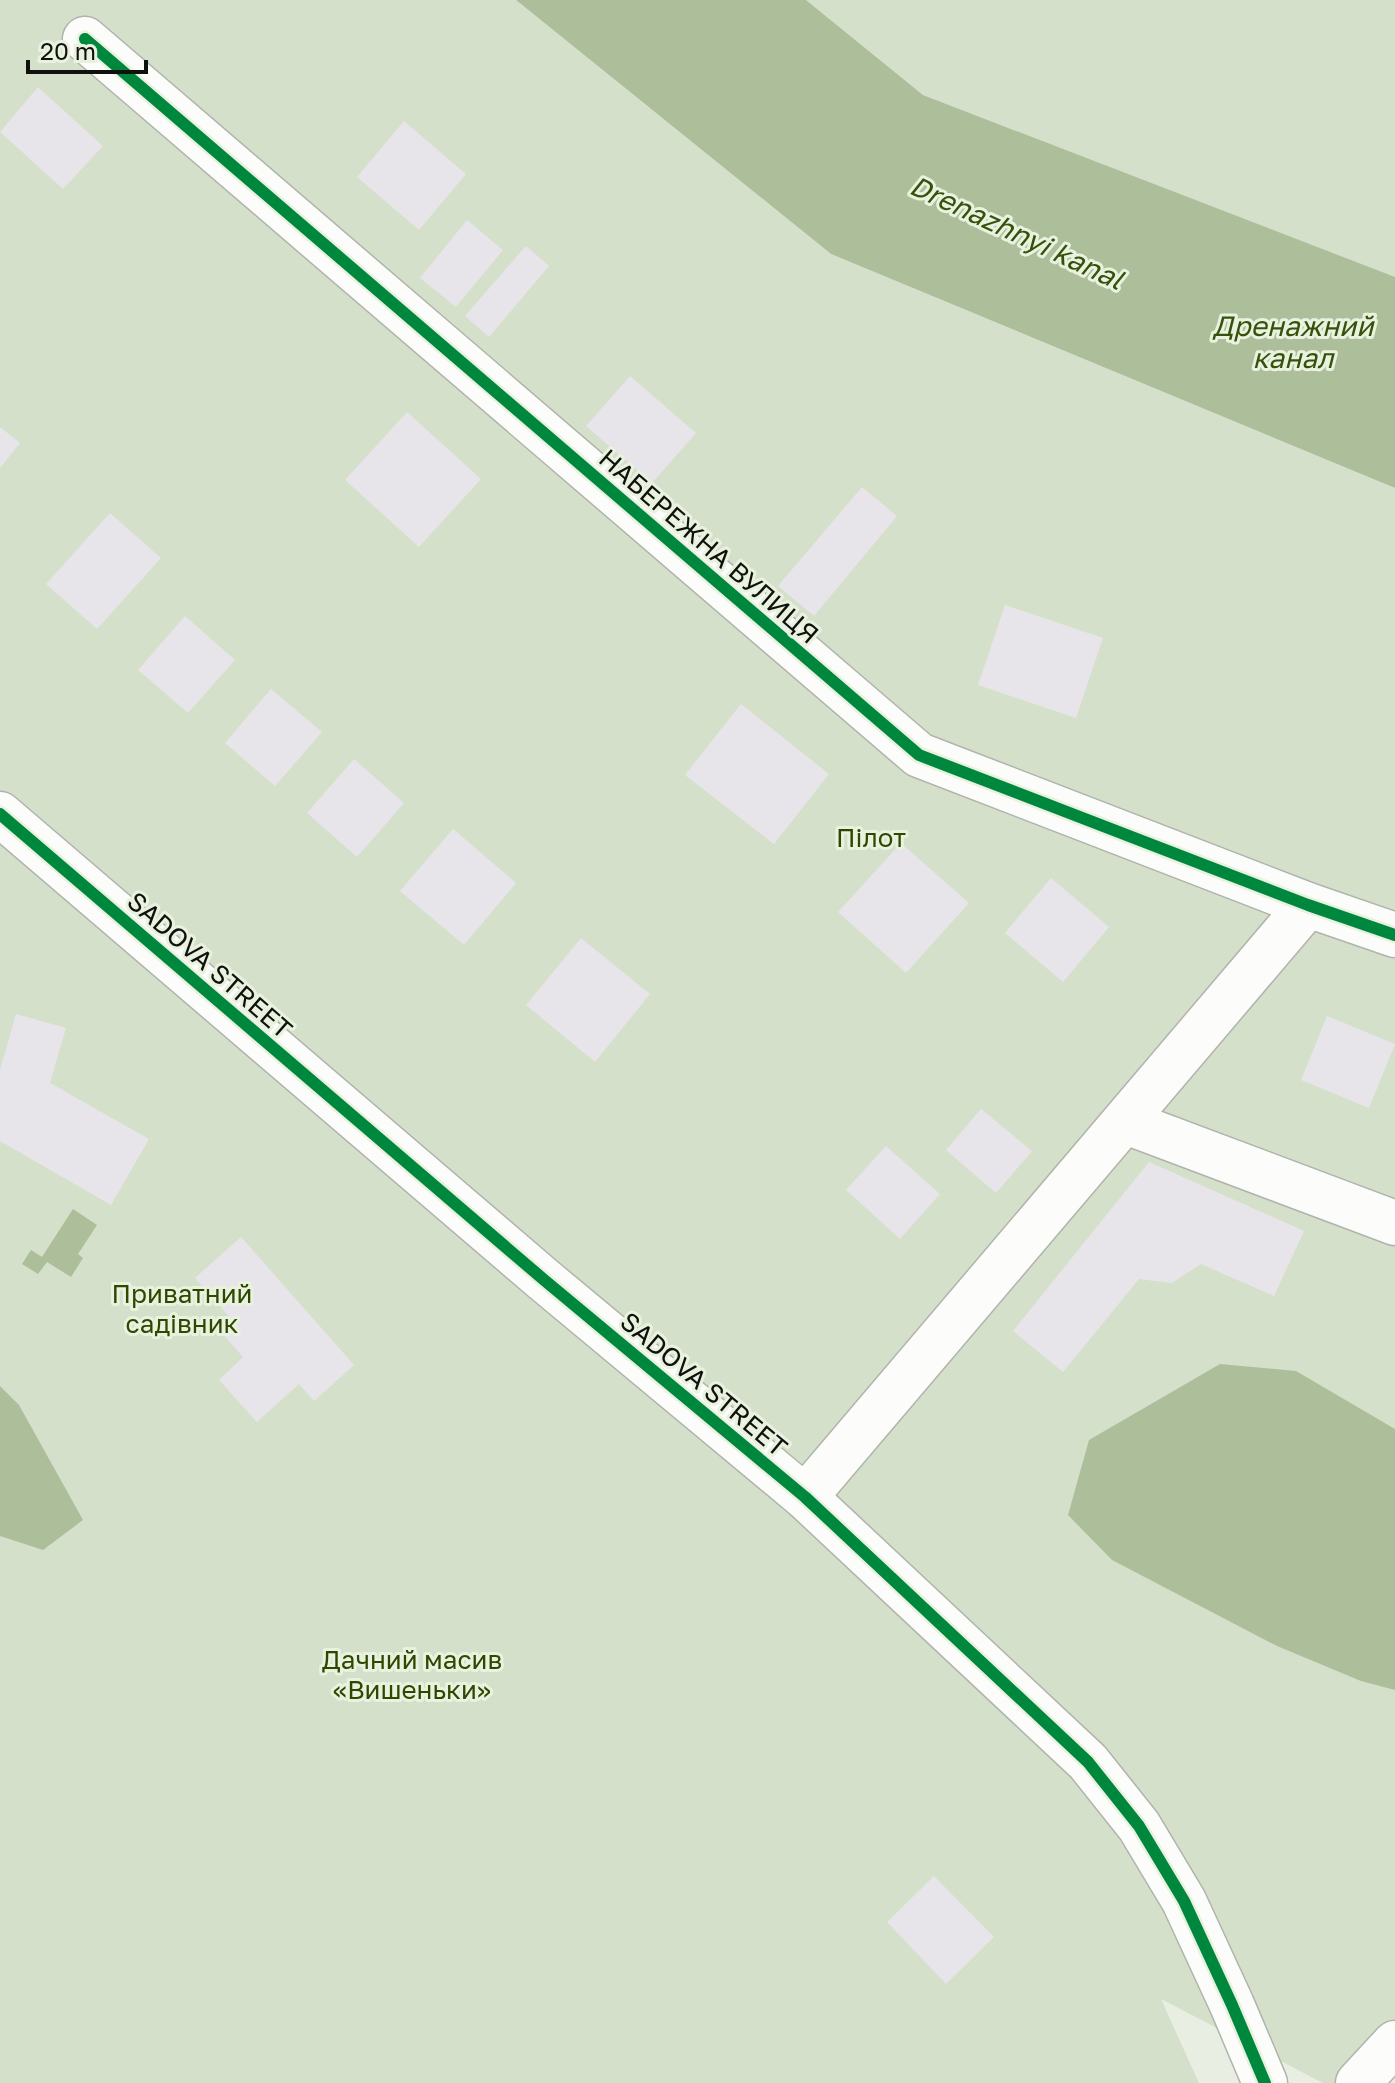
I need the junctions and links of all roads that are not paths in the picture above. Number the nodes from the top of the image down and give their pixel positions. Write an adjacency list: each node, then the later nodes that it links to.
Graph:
1 (85, 39): 3 (street, НАБЕРЕЖНА ВУЛИЦЯ)
2 (0, 814): 7 (street, SADOVA STREET)
3 (1308, 905): 4 (street, НАБЕРЕЖНА ВУЛИЦЯ); 5 (street)
4 (1395, 935)
5 (1126, 1122): 6 (street); 7 (street)
6 (1395, 1223)
7 (805, 1497): 9 (street, SADOVA STREET)
8 (1395, 2043): 10 (street)
9 (1265, 2083)
10 (1358, 2083)

